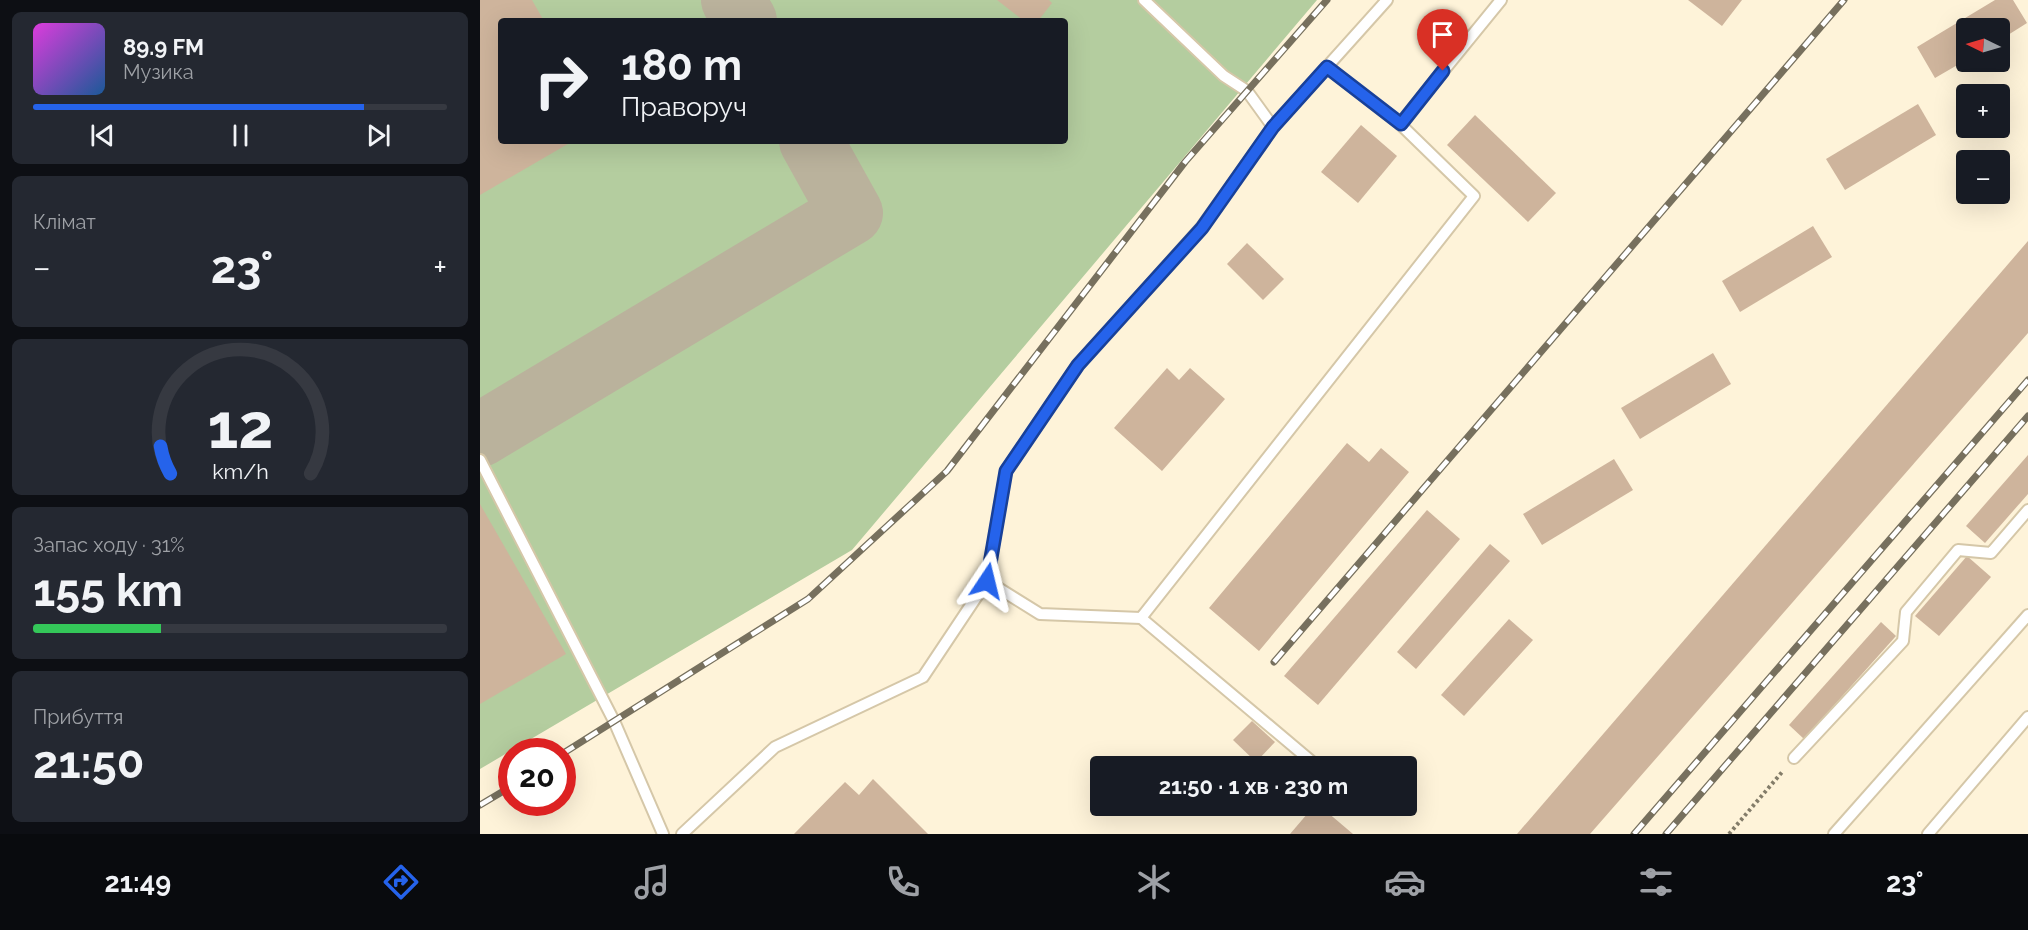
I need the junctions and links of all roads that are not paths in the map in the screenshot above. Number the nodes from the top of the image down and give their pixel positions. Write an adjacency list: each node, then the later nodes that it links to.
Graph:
1 (1144, 0): 6 (lane)
2 (1387, 0): 4 (lane)
3 (1501, 0): 5 (lane)
4 (1327, 67): 5 (lane); 6 (lane)
5 (1401, 124): 11 (lane)
6 (1273, 127): 9 (lane)
7 (480, 460): 15 (lane)
8 (2028, 510): 14 (lane)
9 (987, 581): 11 (lane); 16 (lane)
10 (2028, 615): 17 (lane)
11 (1141, 618): 13 (lane)
12 (2028, 717): 18 (lane)
13 (1305, 756)
14 (1794, 758)
15 (663, 834)
16 (682, 834)
17 (1834, 834)
18 (1928, 834)

